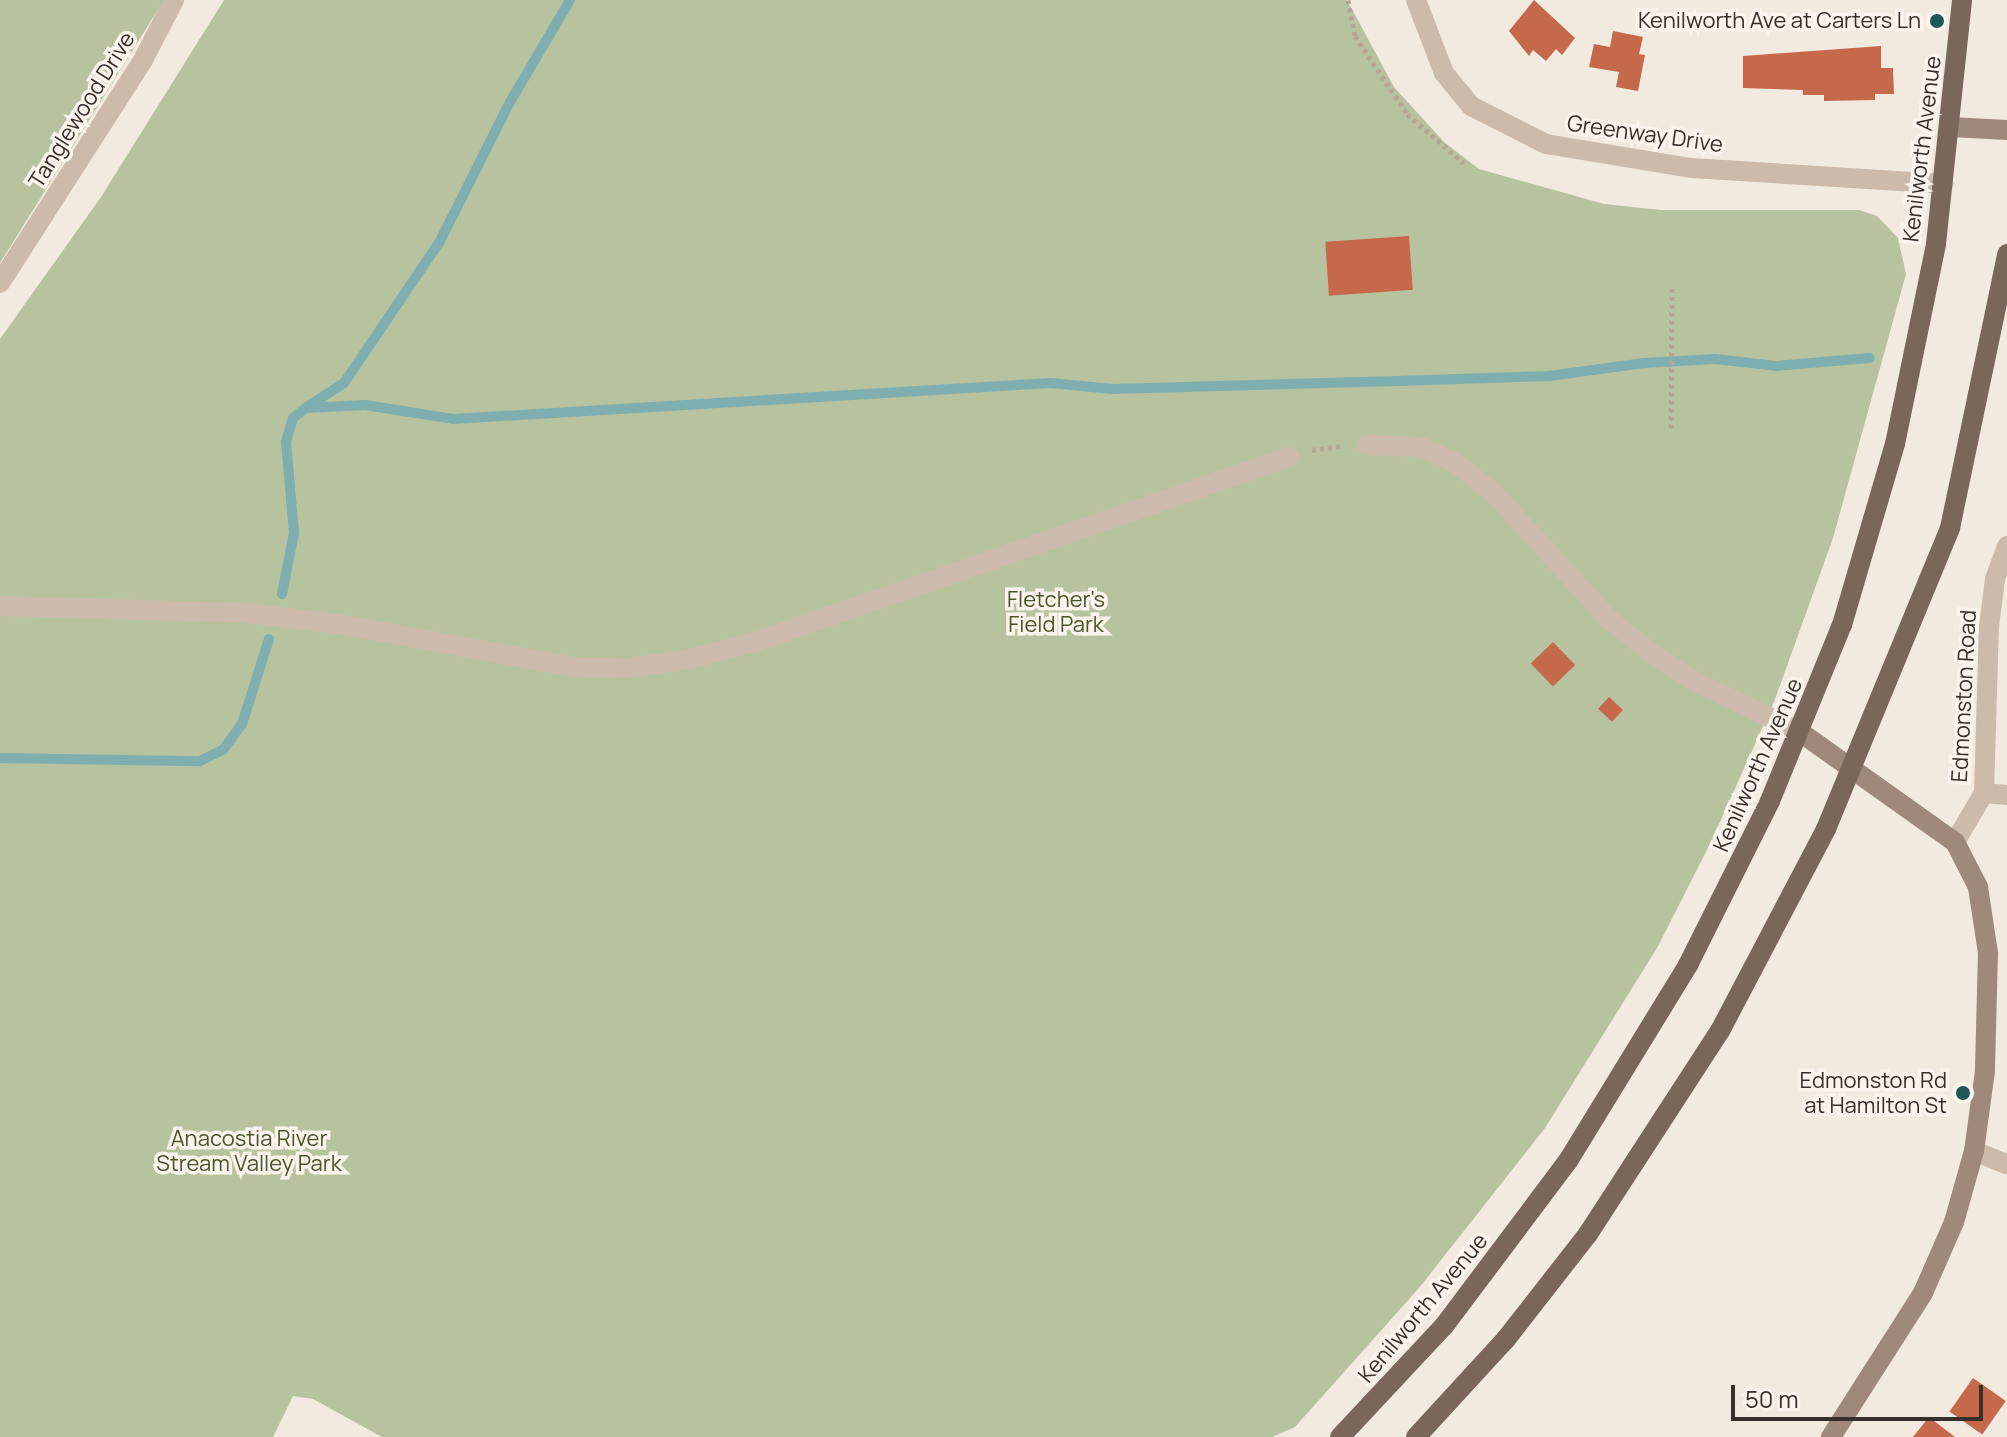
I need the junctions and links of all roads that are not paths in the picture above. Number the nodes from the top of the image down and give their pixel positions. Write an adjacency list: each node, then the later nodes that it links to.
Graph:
1 (174, 0): 8 (street, Tanglewood Drive)
2 (1416, 0): 6 (street, Greenway Drive)
3 (1962, 0): 4 (main road, Kenilworth Avenue)
4 (1951, 127): 5 (street); 6 (main road, Kenilworth Avenue)
5 (2007, 130)
6 (1943, 184): 14 (main road, Kenilworth Avenue)
7 (2007, 254): 9 (main road)
8 (0, 283)
9 (2002, 315): 15 (main road)
10 (1367, 445): 14 (street)
11 (1289, 457): 13 (street)
12 (2007, 546): 16 (street, Edmonston Road)
13 (0, 606)
14 (1800, 732): 15 (street); 21 (main road, Kenilworth Avenue)
15 (1853, 772): 18 (street); 22 (main road)
16 (1984, 793): 17 (street); 18 (street, Edmonston Road)
17 (2007, 795)
18 (1955, 842): 19 (street)
19 (1974, 1151): 20 (street); 23 (street)
20 (2007, 1164)
21 (1340, 1437)
22 (1416, 1437)
23 (1831, 1437)

